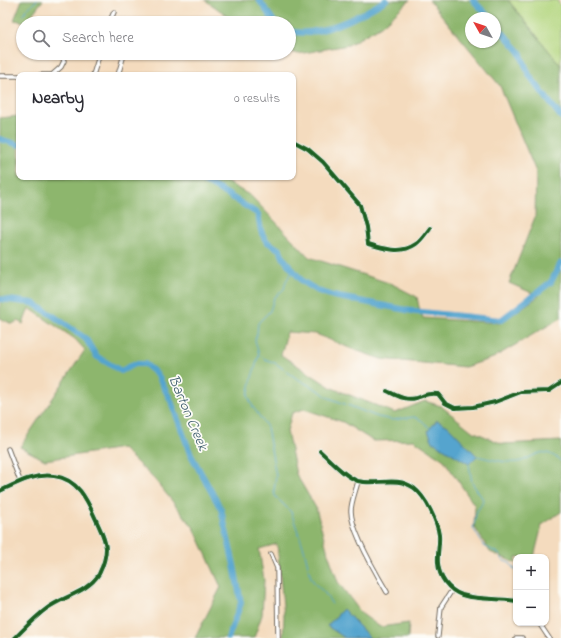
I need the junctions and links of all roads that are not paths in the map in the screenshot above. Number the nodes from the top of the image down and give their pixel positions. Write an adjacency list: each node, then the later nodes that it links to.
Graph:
1 (114, 12): 2 (street)
2 (112, 16)
3 (64, 60): 6 (street)
4 (98, 60): 7 (street)
5 (122, 60): 8 (street)
6 (58, 72)
7 (94, 72)
8 (119, 72)
9 (0, 76): 10 (street)
10 (16, 76)
11 (296, 143): 12 (street)
12 (430, 228)
13 (561, 383): 14 (street)
14 (387, 391)
15 (8, 449): 17 (street)
16 (320, 451): 18 (street)
17 (20, 481): 19 (street); 26 (street)
18 (358, 481): 21 (street); 22 (street)
19 (0, 491)
20 (271, 554): 27 (street)
21 (452, 590): 23 (street); 25 (street)
22 (387, 592)
23 (513, 601)
24 (541, 626): 30 (street)
25 (438, 636)
26 (15, 638)
27 (278, 638)
28 (516, 638): 29 (street)
29 (522, 638)
30 (549, 638)

